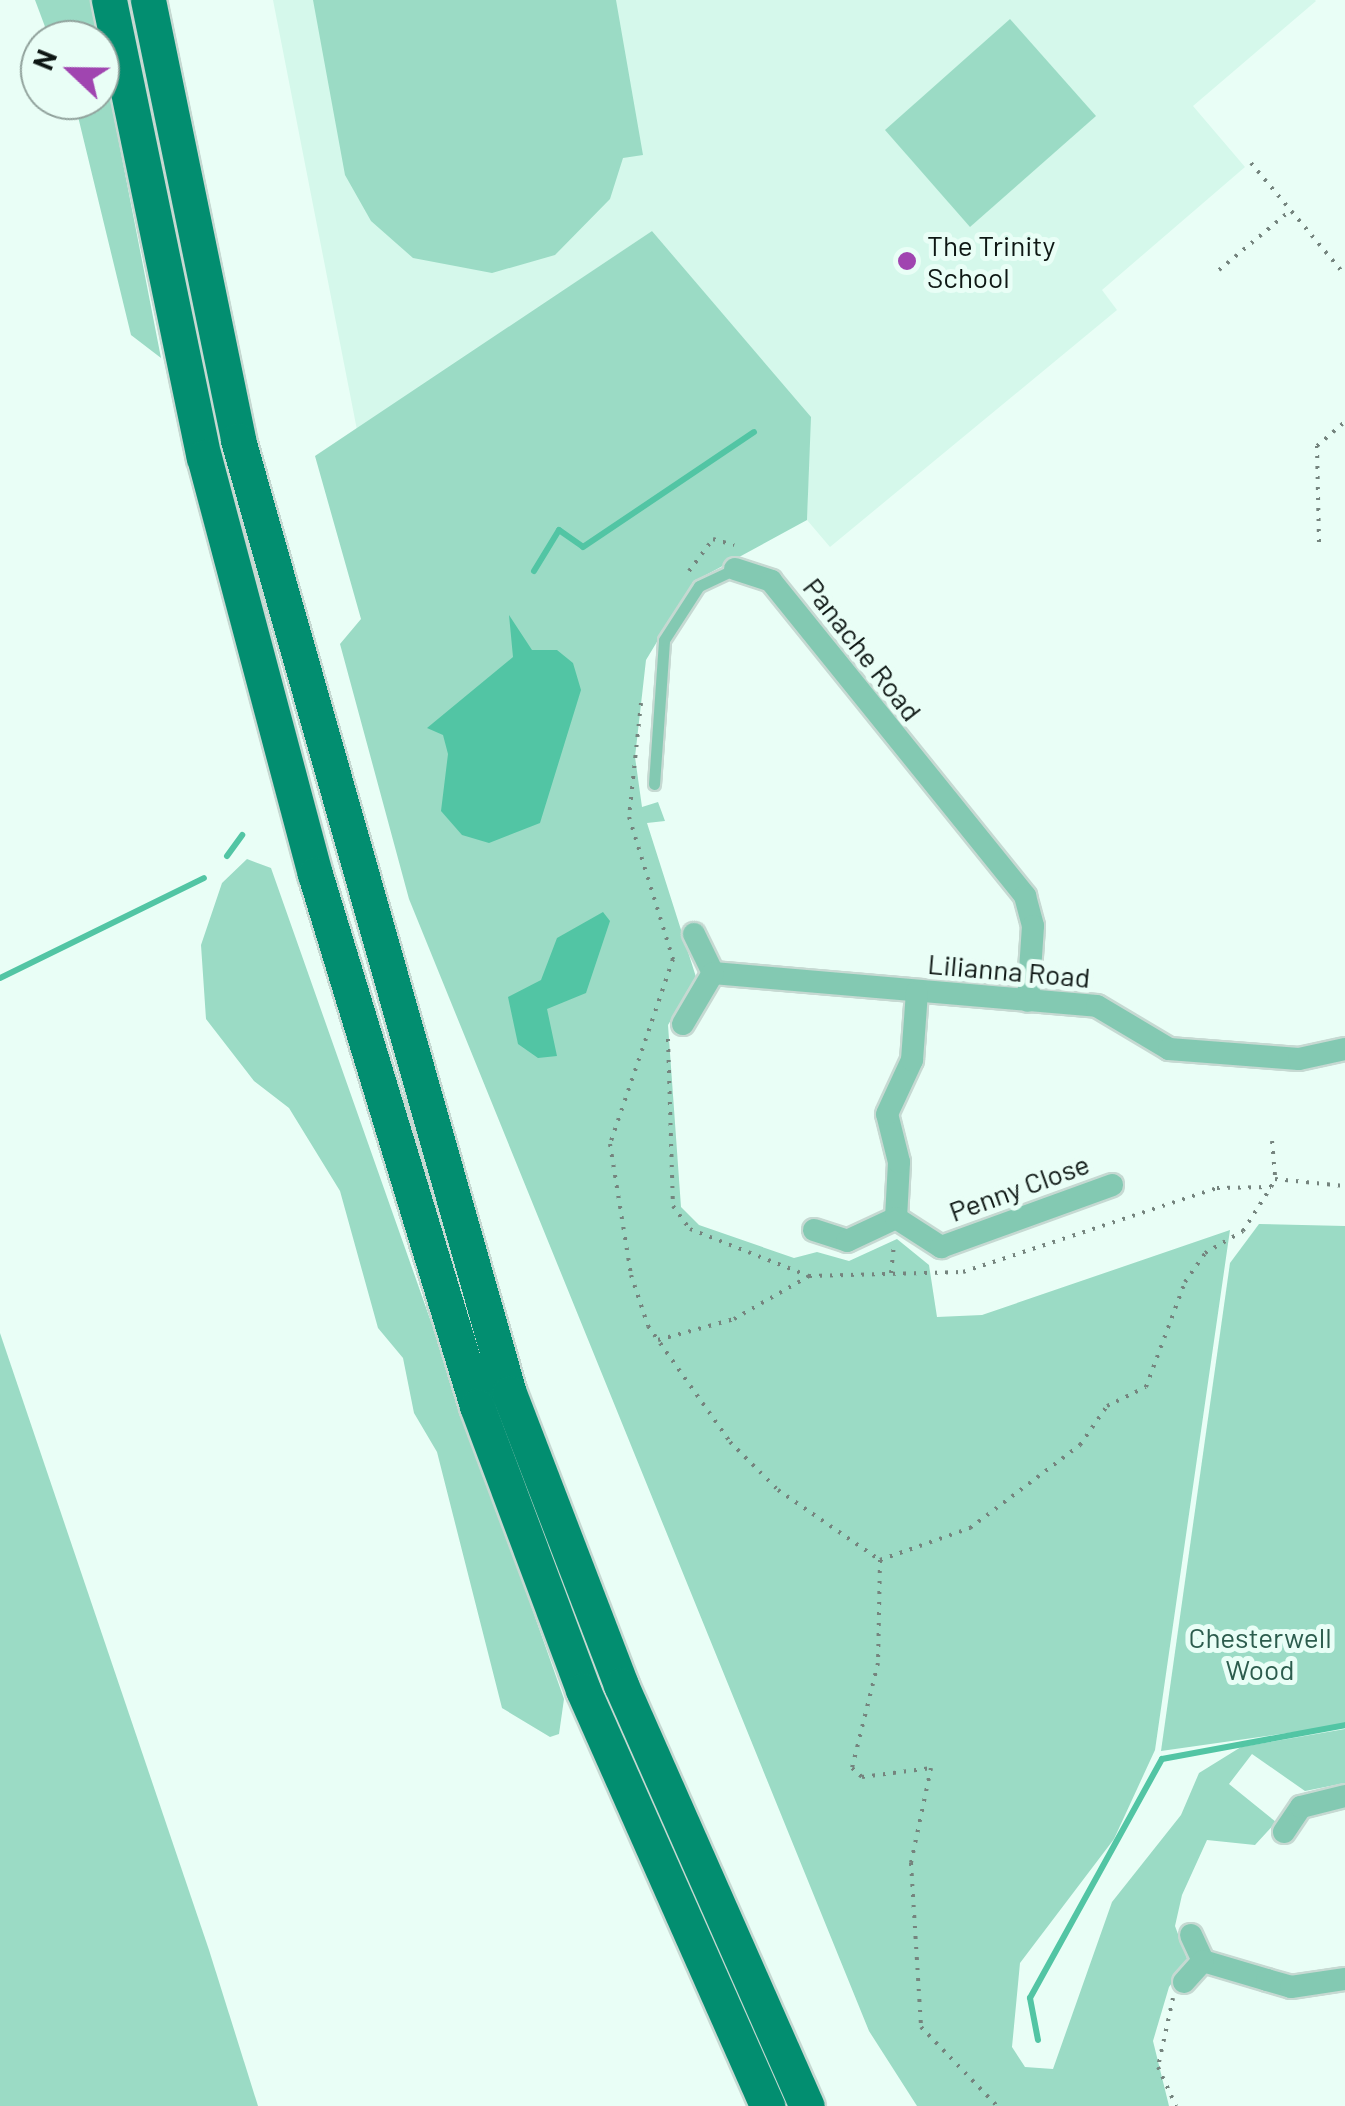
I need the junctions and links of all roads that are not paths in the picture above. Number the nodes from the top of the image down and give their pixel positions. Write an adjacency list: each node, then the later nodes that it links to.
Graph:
1 (110, 0): 20 (highway)
2 (148, 0): 21 (highway)
3 (735, 570): 4 (lane); 8 (street, Panache Road)
4 (654, 784)
5 (694, 934): 6 (street)
6 (713, 972): 7 (street, Lilianna Road); 9 (street)
7 (917, 992): 8 (street, Lilianna Road); 12 (street)
8 (1028, 1001): 10 (street, Lilianna Road)
9 (676, 1024)
10 (1345, 1049)
11 (1112, 1185): 12 (street, Penny Close)
12 (896, 1218): 13 (street)
13 (814, 1230)
14 (1345, 1796): 15 (street)
15 (1284, 1832)
16 (1191, 1935): 17 (street)
17 (1204, 1961): 18 (street); 19 (street)
18 (1345, 1979)
19 (1184, 1982)
20 (767, 2106)
21 (807, 2106)

